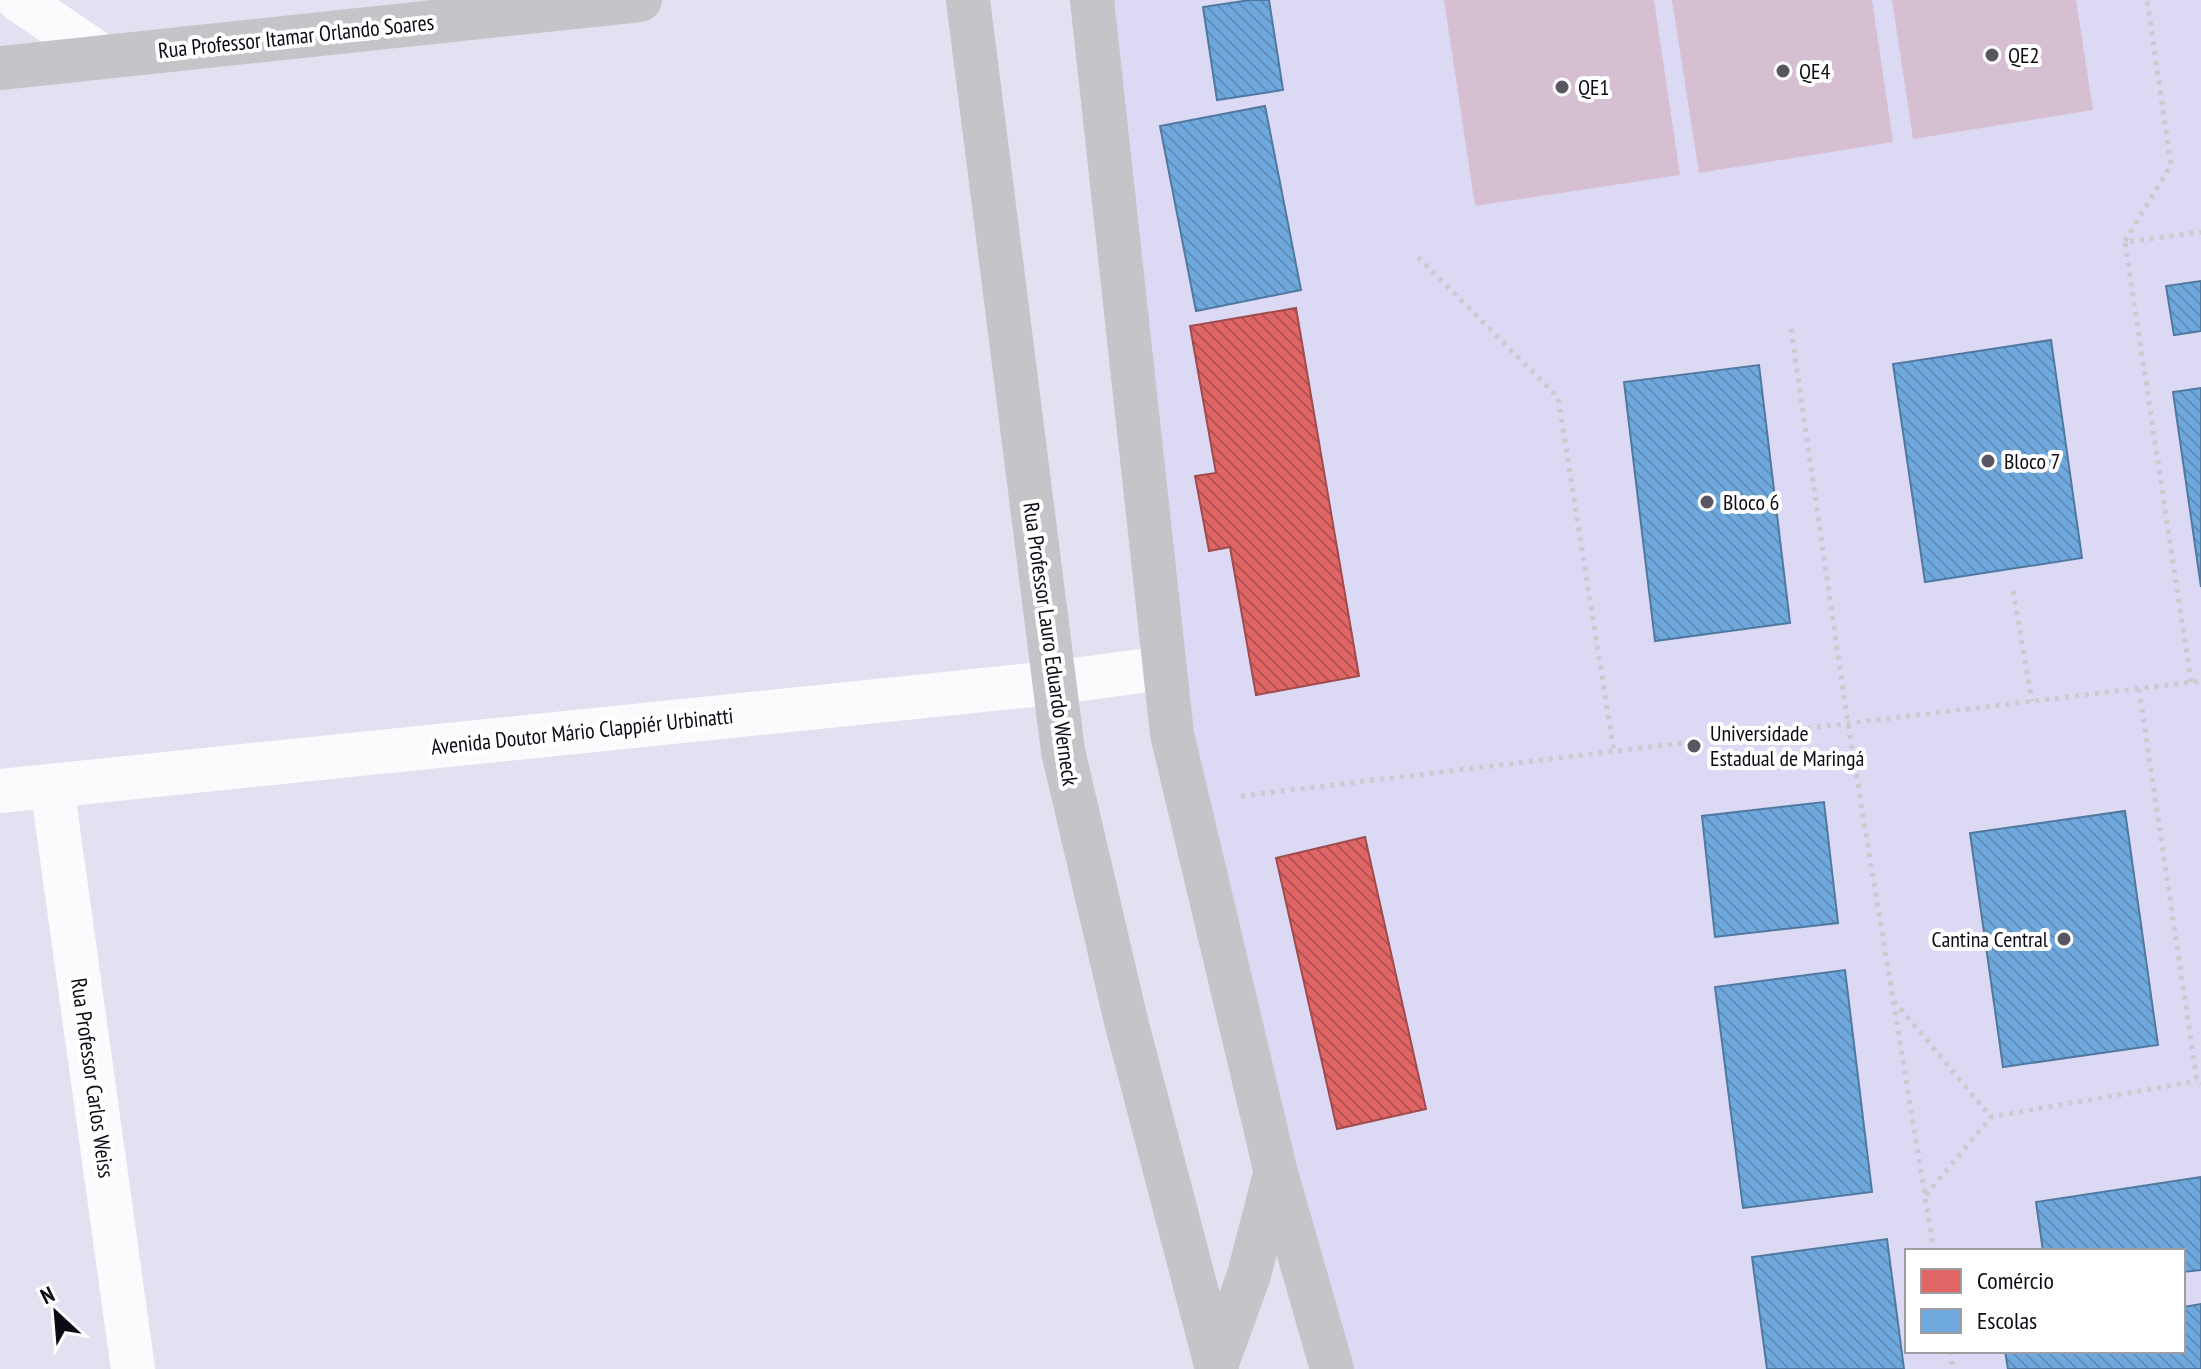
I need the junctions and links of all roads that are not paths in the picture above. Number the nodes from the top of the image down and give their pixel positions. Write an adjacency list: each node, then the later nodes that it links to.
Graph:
1 (19, 0): 5 (street)
2 (640, 0): 5 (main road, Rua Professor Itamar Orlando Soares)
3 (968, 0): 8 (main road, Rua Professor Lauro Eduardo Werneck)
4 (1092, 0): 7 (main road)
5 (103, 57): 6 (main road, Rua Professor Itamar Orlando Soares)
6 (0, 68)
7 (1163, 668): 8 (street, Avenida Doutor Mário Clappiér Urbinatti); 11 (main road)
8 (1052, 683): 9 (street, Avenida Doutor Mário Clappiér Urbinatti); 12 (main road, Rua Professor Lauro Eduardo Werneck)
9 (52, 786): 10 (street, Avenida Doutor Mário Clappiér Urbinatti); 13 (street, Rua Professor Carlos Weiss)
10 (0, 791)
11 (1276, 1173): 12 (main road); 14 (main road)
12 (1217, 1368)
13 (133, 1369)
14 (1332, 1369)

